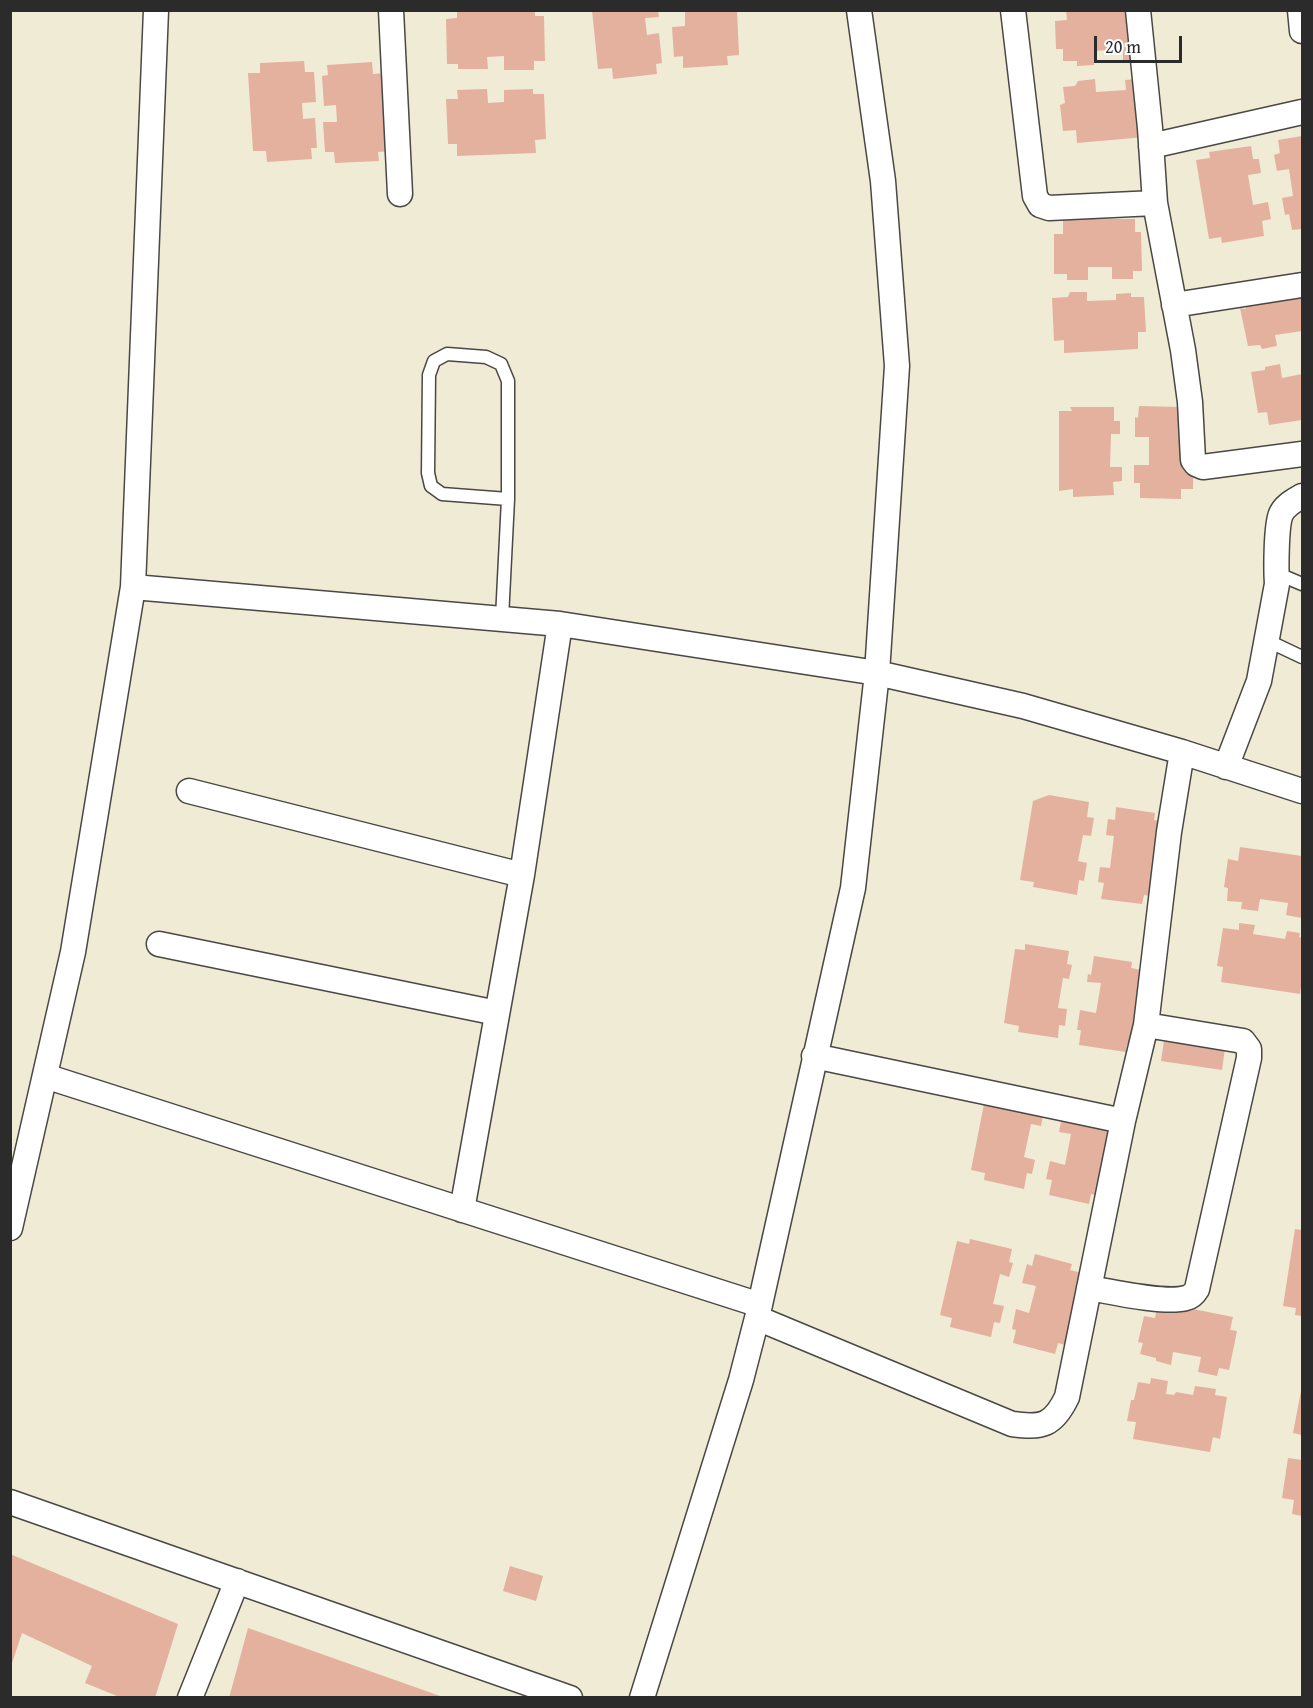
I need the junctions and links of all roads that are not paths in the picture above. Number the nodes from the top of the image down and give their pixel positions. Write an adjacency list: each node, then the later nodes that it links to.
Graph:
1 (156, 10): 19 (street)
2 (391, 10): 10 (street)
3 (859, 10): 24 (street)
4 (1014, 10): 11 (street)
5 (1138, 10): 9 (street)
6 (1300, 10): 7 (street)
7 (1302, 31)
8 (1302, 112): 9 (street)
9 (1151, 146): 11 (street)
10 (400, 194)
11 (1155, 203): 13 (street)
12 (1302, 285): 13 (street)
13 (1174, 306): 14 (street)
14 (1302, 454)
15 (1302, 496): 17 (street)
16 (508, 499): 16 (lane); 20 (lane)
17 (1276, 573): 18 (lane); 22 (street)
18 (1302, 584)
19 (132, 587): 20 (street); 34 (street)
20 (502, 618): 21 (street)
21 (560, 624): 24 (street); 29 (street)
22 (1266, 640): 23 (lane); 26 (street)
23 (1302, 657)
24 (877, 673): 25 (street); 33 (street)
25 (1182, 752): 26 (street); 32 (street)
26 (1226, 767): 28 (street)
27 (189, 791): 29 (street)
28 (1302, 791)
29 (522, 875): 31 (street)
30 (159, 944): 31 (street)
31 (497, 1013): 36 (street)
32 (1146, 1025): 35 (street); 38 (street)
33 (814, 1056): 35 (street); 39 (street)
34 (45, 1076): 36 (street); 37 (street)
35 (1123, 1121): 38 (street)
36 (462, 1210): 39 (street)
37 (10, 1228)
38 (1089, 1288): 39 (street)
39 (758, 1312): 44 (street)
40 (10, 1502): 41 (street)
41 (237, 1581): 42 (street); 43 (street)
42 (190, 1698)
43 (570, 1698)
44 (642, 1698)

